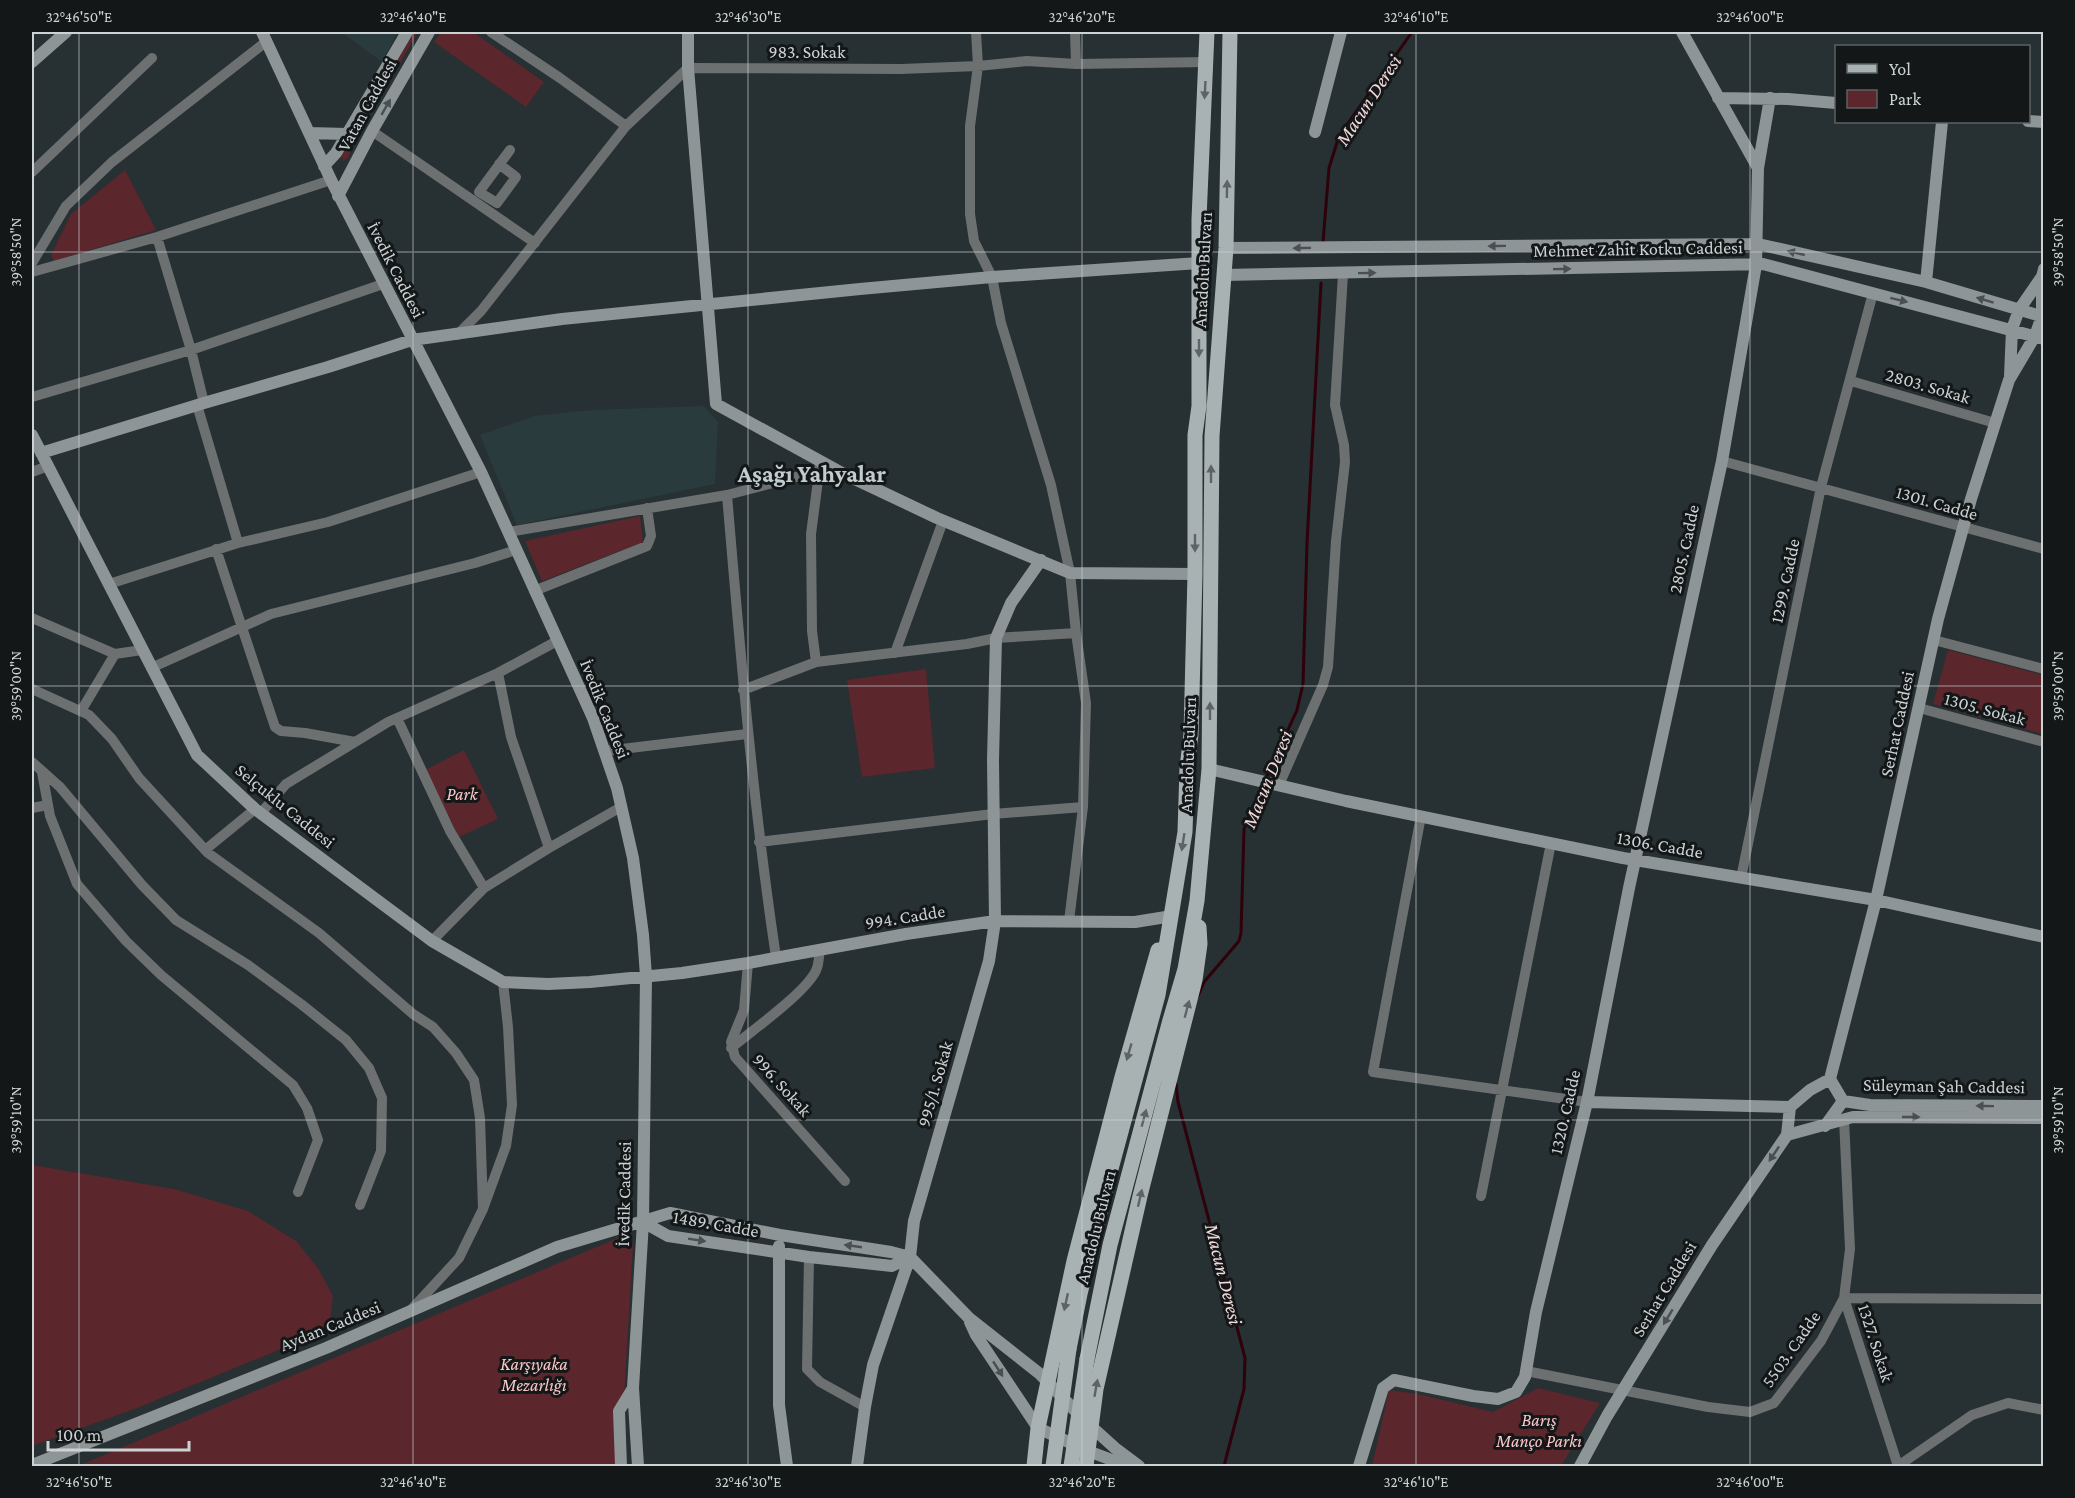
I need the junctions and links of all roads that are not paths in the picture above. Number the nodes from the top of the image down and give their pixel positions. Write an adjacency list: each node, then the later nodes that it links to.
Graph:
1 (66, 32): 14 (street)
2 (407, 32): 27 (street, Vatan Caddesi)
3 (429, 32): 24 (street, Vatan Caddesi, one-way to 3)
4 (491, 32): 23 (street)
5 (688, 32): 18 (street)
6 (976, 32): 17 (street)
7 (1075, 32): 16 (street)
8 (1208, 32): 15 (main road, Anadolu Bulvarı)
9 (1230, 32): 38 (main road, Anadolu Bulvarı, one-way to 9)
10 (1341, 32): 25 (street)
11 (1682, 32): 19 (street)
12 (265, 36): 26 (street, İvedik Caddesi); 39 (street)
13 (152, 58): 32 (street)
14 (32, 62)
15 (1207, 62): 16 (street, 983. Sokak); 40 (main road, Anadolu Bulvarı, one-way to 40)
16 (1076, 64): 17 (street, 983. Sokak)
17 (978, 66): 18 (street, 983. Sokak); 46 (street)
18 (688, 68): 23 (street); 50 (street)
19 (1718, 98): 20 (street); 31 (street)
20 (1770, 98): 21 (street); 31 (street, 2805. Cadde)
21 (1835, 103)
22 (1941, 123): 47 (street)
23 (626, 126): 36 (street)
24 (372, 131): 34 (street, Vatan Caddesi); 36 (street)
25 (1315, 132)
26 (309, 133): 27 (street, Vatan Caddesi); 30 (street, İvedik Caddesi)
27 (347, 134): 30 (street, Vatan Caddesi)
28 (510, 150): 29 (street)
29 (499, 164)
30 (324, 166): 33 (street, İvedik Caddesi)
31 (1758, 168): 37 (street, 2805. Cadde)
32 (32, 172)
33 (331, 180): 34 (street, İvedik Caddesi); 35 (street)
34 (338, 196): 48 (street, İvedik Caddesi)
35 (157, 237): 42 (street); 57 (street)
36 (536, 243): 54 (street)
37 (1758, 244): 38 (street, Mehmet Zahit Kotku Caddesi, one-way to 38); 41 (street, 2805. Cadde); 47 (street, Mehmet Zahit Kotku Caddesi, one-way to 37)
38 (1226, 248): 45 (main road, Anadolu Bulvarı)
39 (32, 263)
40 (1199, 263): 46 (street); 82 (main road, Anadolu Bulvarı, one-way to 82)
41 (1756, 265): 44 (street, Mehmet Zahit Kotku Caddesi, one-way to 41); 49 (street, Mehmet Zahit Kotku Caddesi); 65 (street, 2805. Cadde)
42 (32, 272)
43 (2043, 273): 51 (street, Serhat Caddesi); 52 (street, Serhat Caddesi)
44 (1342, 274): 45 (street, Mehmet Zahit Kotku Caddesi); 110 (street)
45 (1224, 275): 108 (main road, Anadolu Bulvarı, one-way to 45)
46 (992, 277): 50 (street); 81 (street)
47 (1926, 282): 51 (street, Mehmet Zahit Kotku Caddesi, one-way to 47)
48 (383, 284): 56 (street, İvedik Caddesi); 57 (street)
49 (1874, 293): 53 (street, Mehmet Zahit Kotku Caddesi, one-way to 53); 59 (street, 1299. Cadde)
50 (707, 305): 54 (street); 67 (street)
51 (2019, 310): 52 (street, Mehmet Zahit Kotku Caddesi); 53 (street, Serhat Caddesi)
52 (2043, 317): 55 (street, Serhat Caddesi)
53 (2012, 329): 55 (street, Mehmet Zahit Kotku Caddesi); 58 (street, Serhat Caddesi)
54 (457, 335): 56 (street)
55 (2039, 338): 58 (street, Serhat Caddesi)
56 (412, 340): 61 (street); 69 (street, İvedik Caddesi)
57 (191, 350): 60 (street); 61 (street)
58 (2009, 380): 62 (street, Serhat Caddesi)
59 (1851, 381): 62 (street, 2803. Sokak); 70 (street, 1299. Cadde)
60 (32, 397)
61 (200, 404): 64 (street); 76 (street)
62 (1995, 423): 74 (street, Serhat Caddesi)
63 (32, 435): 64 (street, Selçuklu Caddesi)
64 (41, 453): 66 (street, Selçuklu Caddesi)
65 (1722, 461): 70 (street, 1301. Cadde); 122 (street, 2805. Cadde)
66 (48, 466): 68 (street); 83 (street, Selçuklu Caddesi)
67 (820, 466): 71 (street); 73 (street); 94 (street)
68 (32, 472)
69 (480, 472): 75 (street, İvedik Caddesi); 76 (street)
70 (1821, 487): 74 (street, 1301. Cadde); 123 (street, 1299. Cadde)
71 (727, 495): 72 (street); 99 (street)
72 (647, 508): 75 (street); 84 (street)
73 (943, 521): 80 (street); 92 (street)
74 (1963, 528): 78 (street, 1301. Cadde); 89 (street, Serhat Caddesi)
75 (508, 532): 79 (street, İvedik Caddesi)
76 (238, 543): 77 (street)
77 (216, 549): 83 (street); 86 (street)
78 (2043, 549)
79 (516, 550): 84 (street, İvedik Caddesi); 86 (street)
80 (1041, 560): 81 (street); 88 (street)
81 (1071, 573): 82 (street); 87 (street)
82 (1195, 574): 127 (main road, Anadolu Bulvarı, one-way to 127)
83 (109, 584): 91 (street, Selçuklu Caddesi)
84 (534, 591): 90 (street, İvedik Caddesi)
85 (32, 618): 93 (street)
86 (242, 627): 95 (street); 104 (street)
87 (1076, 633): 88 (street); 113 (street)
88 (996, 638): 92 (street); 116 (street, 995/1. Sokak)
89 (1934, 640): 96 (street); 100 (street, Serhat Caddesi)
90 (556, 641): 97 (street); 106 (street, İvedik Caddesi)
91 (142, 650): 93 (street); 95 (street, Selçuklu Caddesi)
92 (895, 653): 94 (street)
93 (115, 654): 101 (street)
94 (816, 662): 99 (street)
95 (151, 668): 115 (street, Selçuklu Caddesi)
96 (2043, 669)
97 (498, 673): 102 (street); 120 (street)
98 (32, 689): 101 (street)
99 (743, 690): 103 (street)
100 (1918, 708): 105 (street, 1305. Sokak); 126 (street, Serhat Caddesi)
101 (81, 711): 121 (street)
102 (397, 718): 104 (street); 124 (street)
103 (747, 734): 106 (street); 118 (street)
104 (355, 742): 115 (street)
105 (2043, 742)
106 (605, 751): 112 (street, İvedik Caddesi)
107 (32, 762): 109 (street)
108 (1209, 769): 110 (street, 1306. Cadde); 125 (main road, Anadolu Bulvarı)
109 (42, 772): 111 (street); 151 (street)
110 (1275, 784): 117 (street, 1306. Cadde)
111 (48, 805): 114 (street); 149 (street)
112 (621, 807): 120 (street); 135 (street, İvedik Caddesi)
113 (1083, 807): 116 (street); 129 (street)
114 (32, 808)
115 (258, 811): 121 (street); 131 (street, Selçuklu Caddesi)
116 (993, 814): 118 (street); 128 (street, 995/1. Sokak)
117 (1421, 816): 119 (street, 1306. Cadde); 139 (street)
118 (759, 842): 133 (street)
119 (1551, 843): 122 (street, 1306. Cadde); 139 (street)
120 (549, 848): 124 (street)
121 (205, 850): 152 (street)
122 (1635, 860): 123 (street, 1306. Cadde); 141 (street, 1320. Cadde)
123 (1741, 878): 126 (street, 1306. Cadde)
124 (484, 888): 131 (street)
125 (1197, 900): 168 (main road, one-way to 125); 179 (main road, Anadolu Bulvarı, one-way to 125, bridge)
126 (1876, 900): 130 (street, 1306. Cadde); 138 (street, Serhat Caddesi)
127 (1172, 916): 129 (street, 994. Cadde); 163 (main road, one-way to 163); 178 (main road, Anadolu Bulvarı, bridge)
128 (995, 921): 129 (street, 994. Cadde); 132 (street, 994. Cadde); 157 (street, 995/1. Sokak)
129 (1069, 921)
130 (2043, 937)
131 (432, 941): 136 (street, Selçuklu Caddesi)
132 (820, 949): 133 (street, 994. Cadde); 137 (street)
133 (776, 957): 134 (street, 994. Cadde)
134 (748, 963): 135 (street, 994. Cadde); 137 (street, 996. Sokak)
135 (646, 976): 136 (street, Selçuklu Caddesi); 153 (street, İvedik Caddesi)
136 (503, 982): 152 (street)
137 (731, 1048): 148 (street, 996. Sokak)
138 (1830, 1079): 140 (street); 143 (street)
139 (1502, 1091): 141 (street); 150 (street)
140 (1843, 1101): 142 (street, Süleyman Şah Caddesi, one-way to 140); 146 (street)
141 (1587, 1102): 143 (street); 162 (street, 1320. Cadde)
142 (2043, 1106)
143 (1790, 1107): 147 (street, Serhat Caddesi)
144 (1848, 1118): 145 (street, Süleyman Şah Caddesi, one-way to 145); 146 (street); 158 (street, 1327. Sokak)
145 (2043, 1118)
146 (1825, 1126): 147 (street)
147 (1787, 1135): 165 (street, Serhat Caddesi, one-way to 165)
148 (845, 1181)
149 (298, 1192)
150 (1481, 1196)
151 (360, 1205)
152 (483, 1209): 160 (street)
153 (643, 1222): 154 (street, 1489. Cadde); 155 (street, 1489. Cadde, one-way to 155); 160 (street, Aydan Caddesi); 164 (street, İvedik Caddesi)
154 (780, 1235): 155 (street); 157 (street, 1489. Cadde, one-way to 154)
155 (778, 1252): 156 (street, 1489. Cadde); 175 (street)
156 (809, 1257): 157 (street, 1489. Cadde); 166 (street)
157 (910, 1257): 161 (street); 166 (street, 995/1. Sokak)
158 (1844, 1298): 159 (street); 165 (street, 5503. Cadde); 172 (street, 1327. Sokak)
159 (2043, 1299)
160 (409, 1313): 171 (street, Aydan Caddesi)
161 (969, 1318): 163 (street); 169 (street, one-way to 169)
162 (1526, 1371): 165 (street, 5503. Cadde); 182 (street)
163 (1048, 1384): 168 (street); 169 (main road)
164 (633, 1388): 173 (street); 174 (street, İvedik Caddesi)
165 (1623, 1391): 183 (street, Serhat Caddesi)
166 (865, 1407): 176 (street, 995/1. Sokak)
167 (2043, 1410): 172 (street)
168 (1091, 1426): 170 (main road); 181 (street)
169 (1038, 1428): 170 (street); 177 (main road)
170 (1087, 1459): 180 (street)
171 (32, 1465)
172 (1898, 1466)
173 (621, 1467)
174 (638, 1467)
175 (787, 1467)
176 (857, 1467)
177 (1034, 1467)
178 (1053, 1467)
179 (1071, 1467)
180 (1128, 1467)
181 (1139, 1467)
182 (1359, 1467)
183 (1581, 1467)

